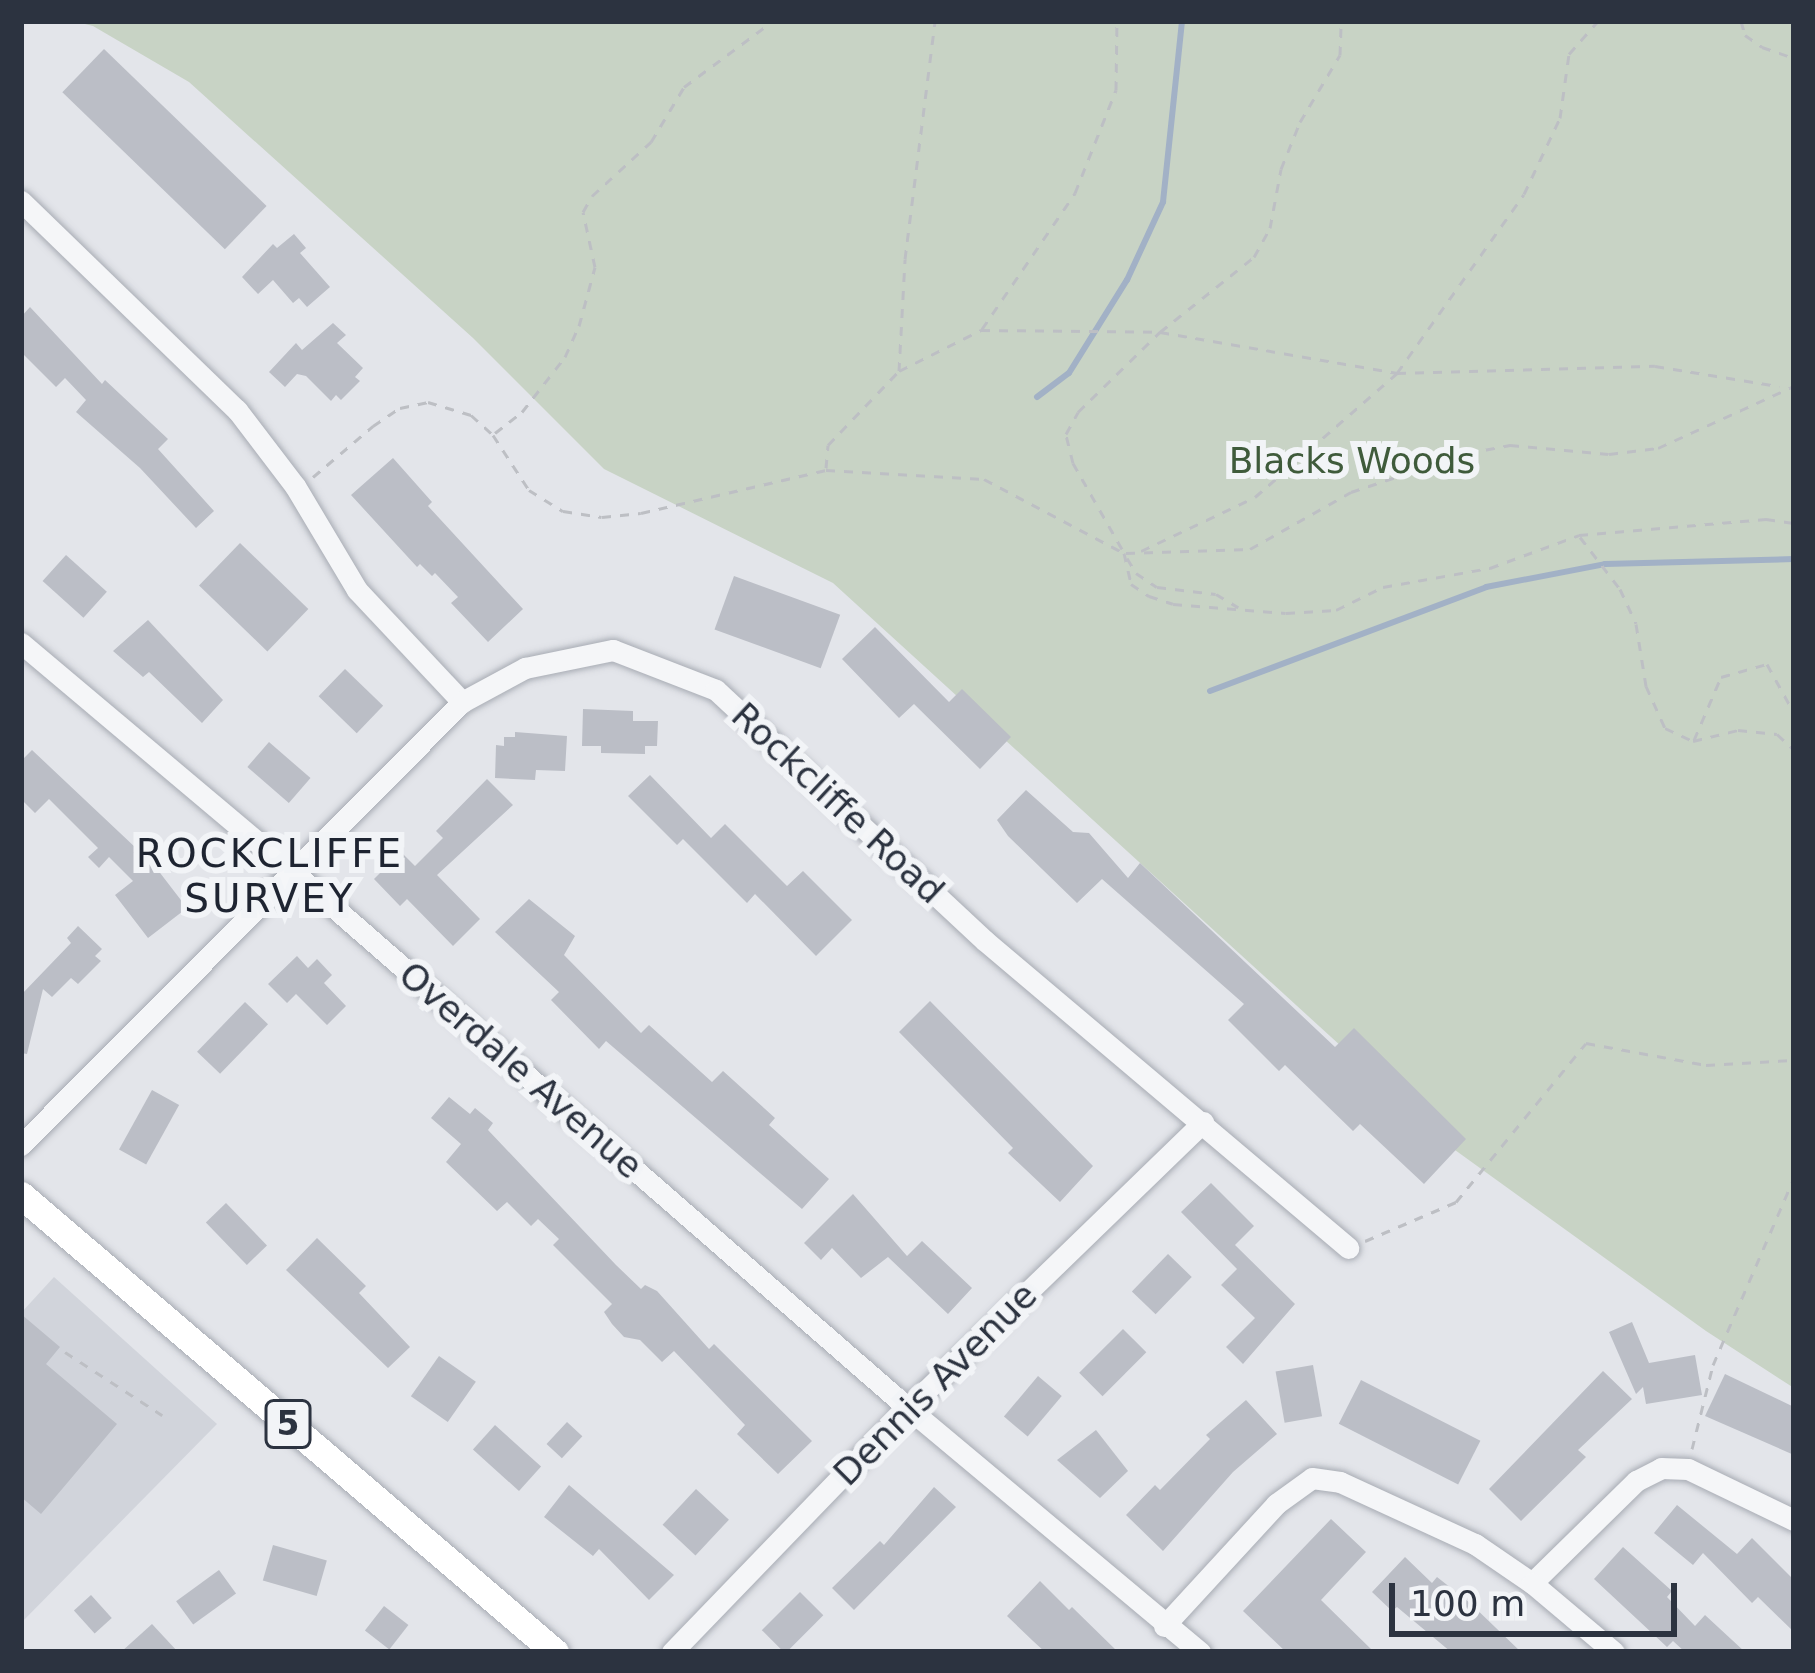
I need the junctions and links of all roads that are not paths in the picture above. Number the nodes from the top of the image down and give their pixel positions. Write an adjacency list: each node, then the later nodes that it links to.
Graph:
1 (21, 201): 3 (street)
2 (21, 643): 4 (street, Overdale Avenue)
3 (462, 702): 4 (street, Rockcliffe Road); 5 (street, Rockcliffe Road)
4 (291, 870): 6 (street, Rockcliffe Road); 9 (street, Overdale Avenue)
5 (1203, 1122): 8 (street, Rockcliffe Road); 9 (street, Dennis Avenue)
6 (21, 1145)
7 (21, 1195): 13 (main road, 5)
8 (1348, 1248)
9 (908, 1408): 12 (street, Overdale Avenue); 14 (street, Dennis Avenue)
10 (1794, 1520): 11 (street)
11 (1532, 1583): 12 (street); 16 (street)
12 (1164, 1626): 15 (street, Overdale Avenue)
13 (555, 1652)
14 (672, 1652)
15 (1200, 1652)
16 (1614, 1652)

